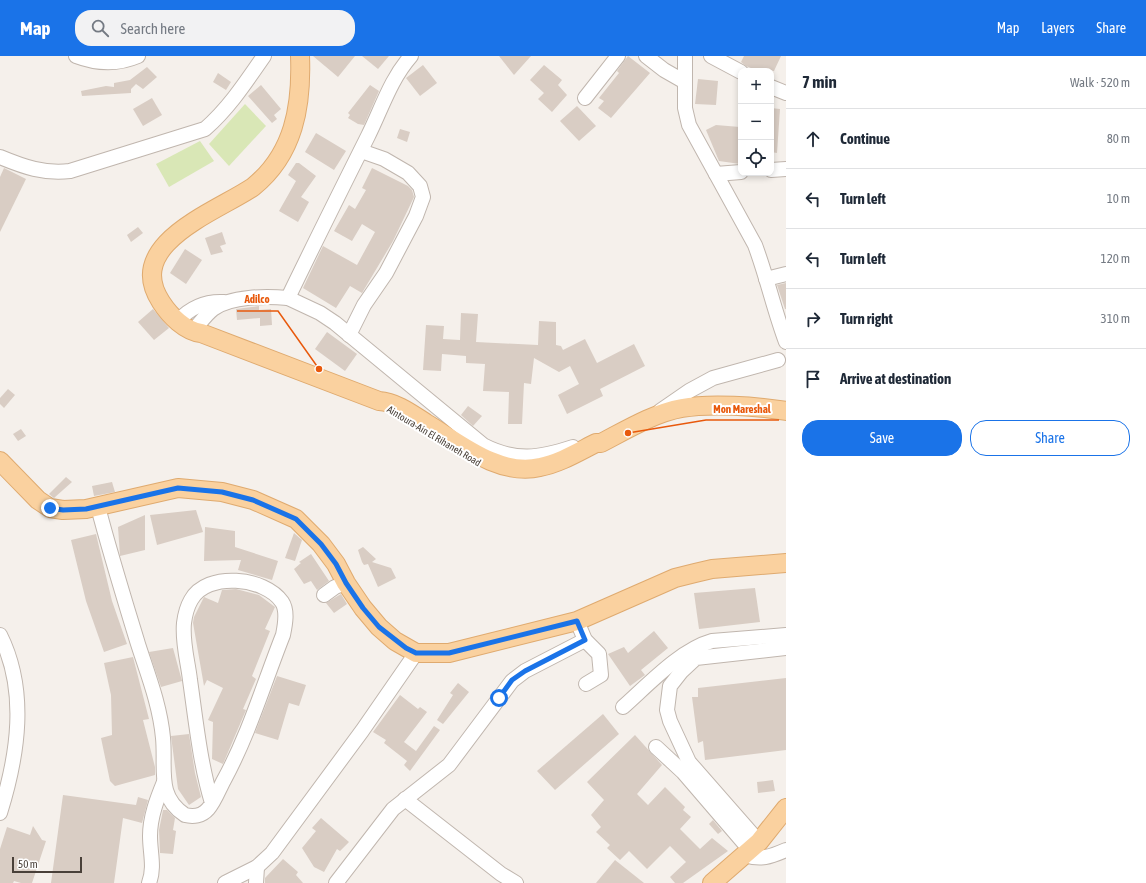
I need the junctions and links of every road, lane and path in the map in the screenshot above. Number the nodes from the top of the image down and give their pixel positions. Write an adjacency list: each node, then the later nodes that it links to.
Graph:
1 (76, 56): 2 (street)
2 (138, 56)
3 (264, 56): 16 (street)
4 (411, 56): 15 (street)
5 (618, 56): 14 (street)
6 (646, 56): 11 (street)
7 (684, 56): 11 (street)
8 (711, 56): 10 (street)
9 (302, 57): 24 (main road, Aintoura-Ain El Rihaneh Road)
10 (738, 70)
11 (685, 82): 20 (street)
12 (774, 88): 13 (street)
13 (786, 93)
14 (585, 98)
15 (361, 151): 23 (street); 25 (street)
16 (0, 157)
17 (786, 169): 18 (street)
18 (774, 170)
19 (738, 172): 20 (street)
20 (716, 174): 22 (street)
21 (786, 274): 22 (street)
22 (766, 279): 26 (street)
23 (288, 298): 24 (street); 25 (street)
24 (191, 325): 31 (main road, Aintoura-Ain El Rihaneh Road)
25 (348, 335): 31 (street)
26 (786, 342)
27 (786, 347): 28 (street)
28 (782, 364): 30 (street)
29 (786, 411): 30 (main road, Aintoura-Ain El Rihaneh Road)
30 (644, 421): 31 (main road, Aintoura-Ain El Rihaneh Road)
31 (603, 442)
32 (0, 461): 33 (main road)
33 (98, 506): 35 (main road); 47 (street)
34 (786, 563): 37 (main road)
35 (346, 583): 36 (street); 42 (main road)
36 (324, 595)
37 (577, 621): 40 (street); 42 (main road)
38 (786, 634): 43 (street)
39 (0, 636): 51 (street)
40 (585, 640): 44 (street); 48 (street)
41 (786, 648): 43 (street)
42 (416, 653): 54 (street)
43 (693, 654): 45 (street); 52 (street)
44 (586, 684)
45 (623, 707)
46 (656, 747): 52 (street)
47 (164, 782): 49 (street); 55 (street)
48 (405, 799): 58 (street); 59 (street)
49 (212, 803): 49 (street)
50 (786, 808): 52 (main road)
51 (0, 813)
52 (751, 849): 53 (street); 60 (main road)
53 (786, 850)
54 (257, 867): 56 (street); 57 (street)
55 (149, 883)
56 (225, 883)
57 (256, 883)
58 (336, 883)
59 (516, 883)
60 (712, 883)

